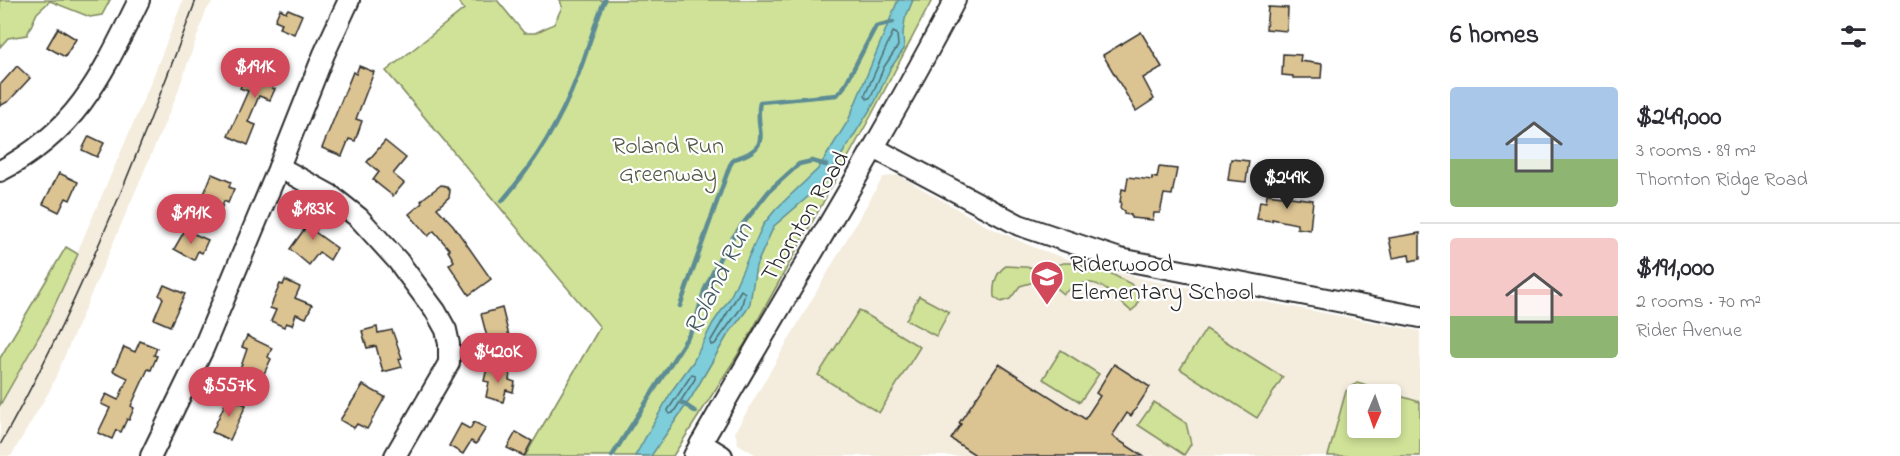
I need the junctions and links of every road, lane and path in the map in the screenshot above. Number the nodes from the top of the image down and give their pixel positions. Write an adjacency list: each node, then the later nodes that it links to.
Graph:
1 (138, 0): 6 (street)
2 (349, 0): 5 (street)
3 (955, 0): 4 (street, Thornton Road)
4 (874, 148): 7 (street); 8 (street, Thornton Road)
5 (279, 167): 9 (street); 10 (street)
6 (0, 171)
7 (1420, 317)
8 (697, 450): 11 (street)
9 (151, 456)
10 (395, 456)
11 (722, 456)

